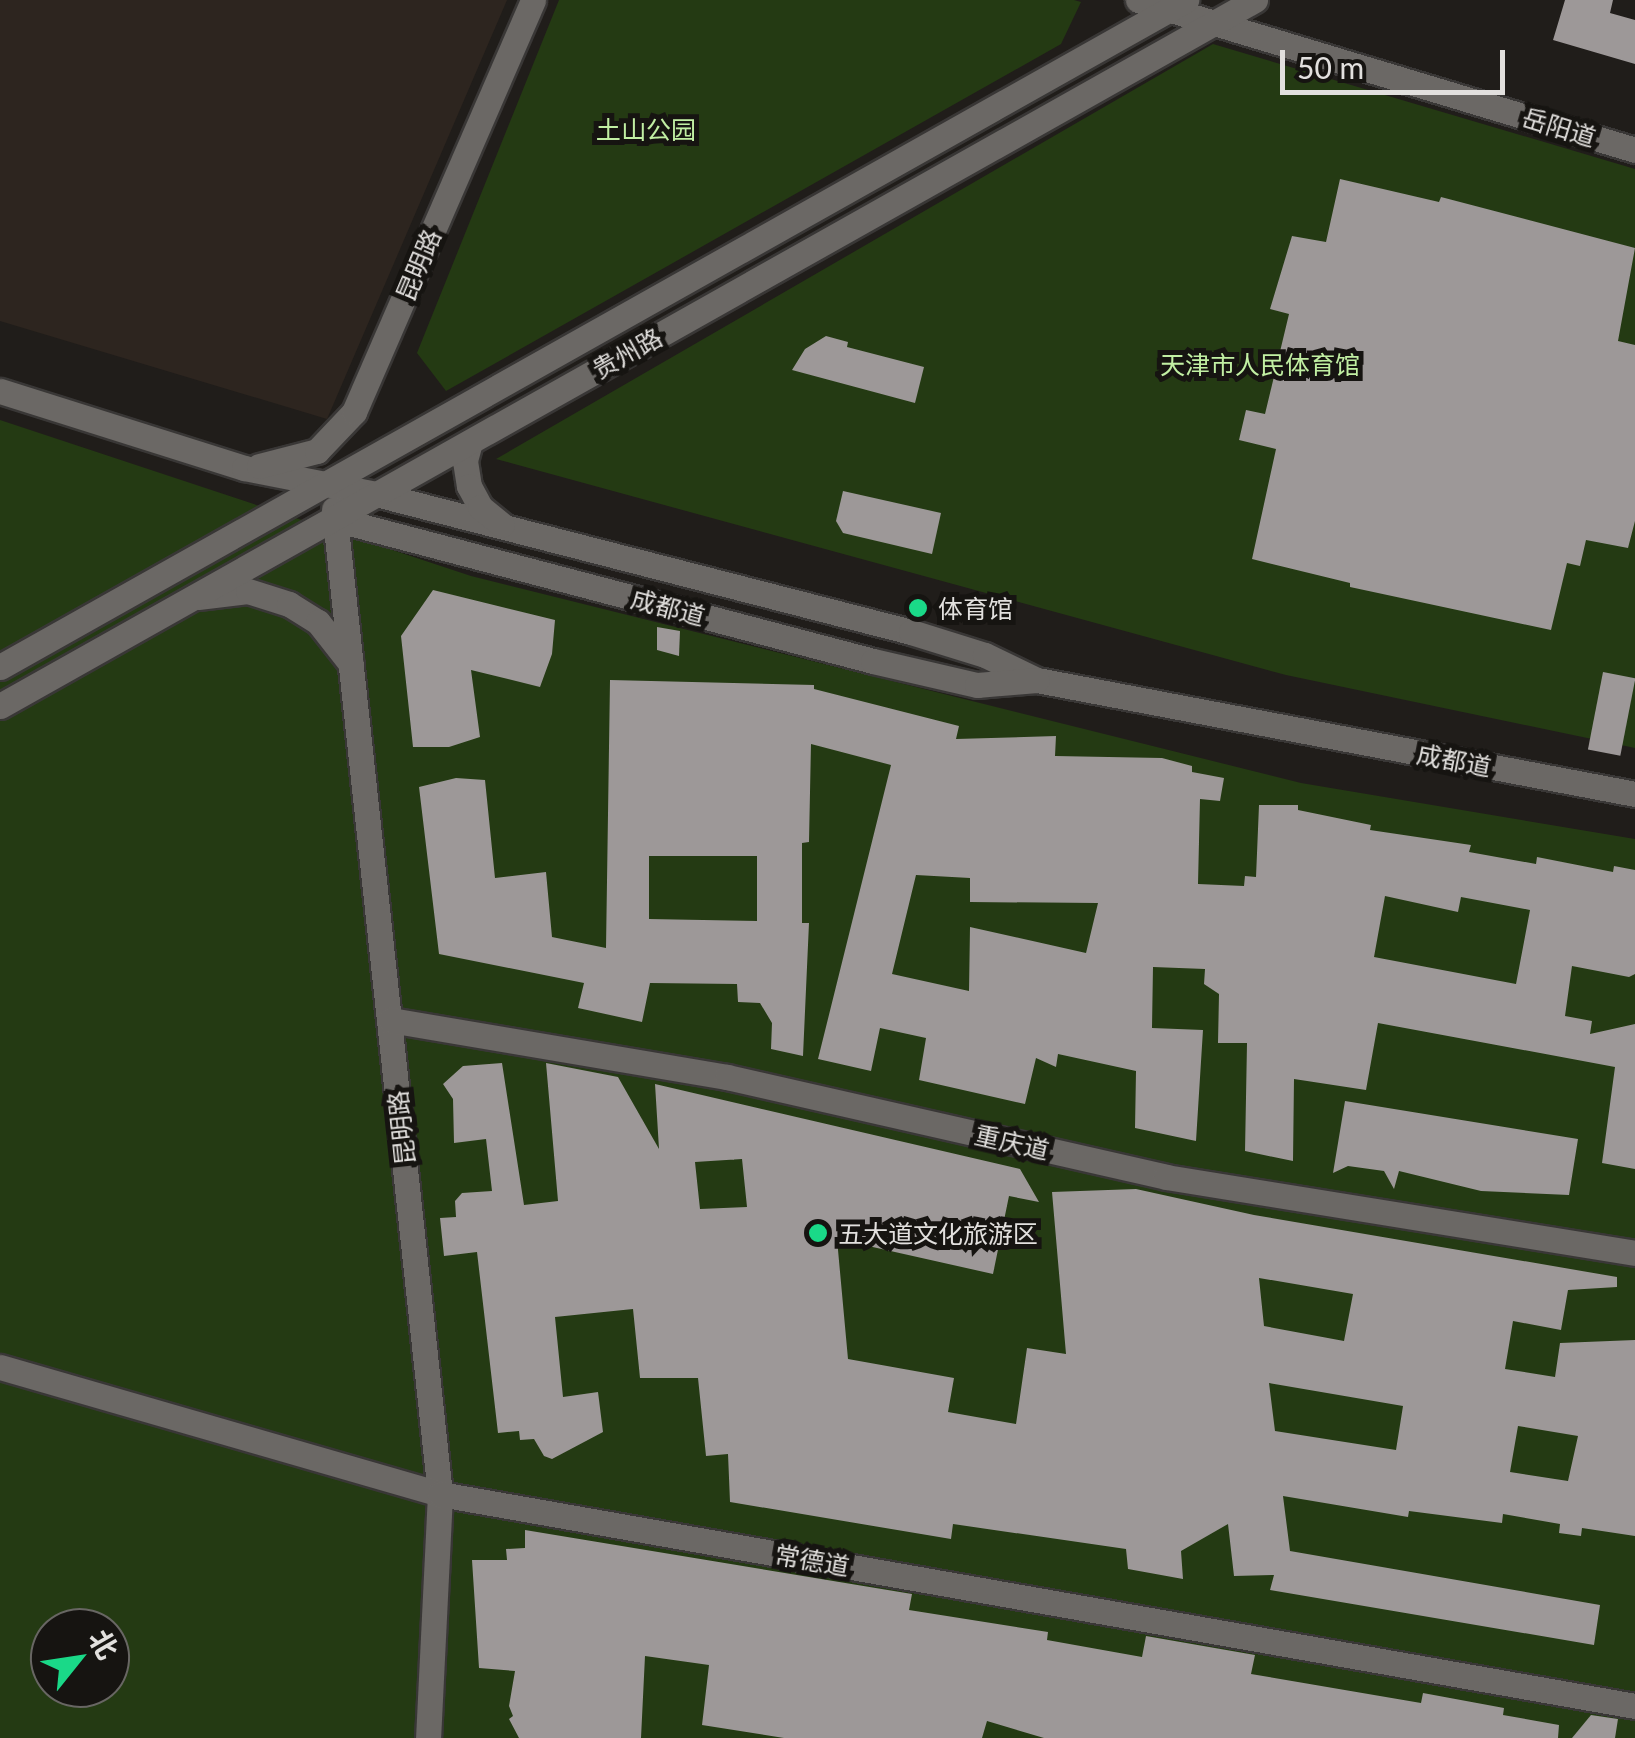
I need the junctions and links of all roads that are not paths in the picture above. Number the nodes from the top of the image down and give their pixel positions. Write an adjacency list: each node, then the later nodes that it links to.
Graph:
1 (533, 0): 9 (street, 昆明路)
2 (1138, 0): 4 (street, 岳阳道)
3 (1254, 0): 5 (street, 贵州路)
4 (1177, 5): 5 (street, 岳阳道); 10 (street, 贵州路)
5 (1214, 24): 6 (street, 岳阳道); 8 (street, 贵州路)
6 (1635, 150)
7 (0, 391): 9 (street, 成都道)
8 (470, 442): 11 (street, 贵州路); 13 (street)
9 (244, 468): 10 (street, 成都道)
10 (323, 486): 11 (street, 成都道); 12 (street); 16 (street, 贵州路)
11 (376, 494): 12 (street, 贵州路); 13 (street, 成都道)
12 (338, 520): 14 (street, 贵州路); 15 (street, 昆明路); 17 (street, 成都道)
13 (506, 528): 17 (street, 成都道)
14 (198, 598): 15 (street); 18 (street, 贵州路)
15 (351, 664): 20 (street, 昆明路)
16 (0, 668)
17 (1038, 680): 19 (street, 成都道)
18 (0, 706)
19 (1635, 794)
20 (390, 1020): 21 (street, 重庆道); 23 (street, 昆明路)
21 (1635, 1252)
22 (0, 1367): 23 (street, 常德道)
23 (440, 1494): 24 (street, 常德道); 25 (street, 昆明路)
24 (1635, 1706)
25 (428, 1738)

